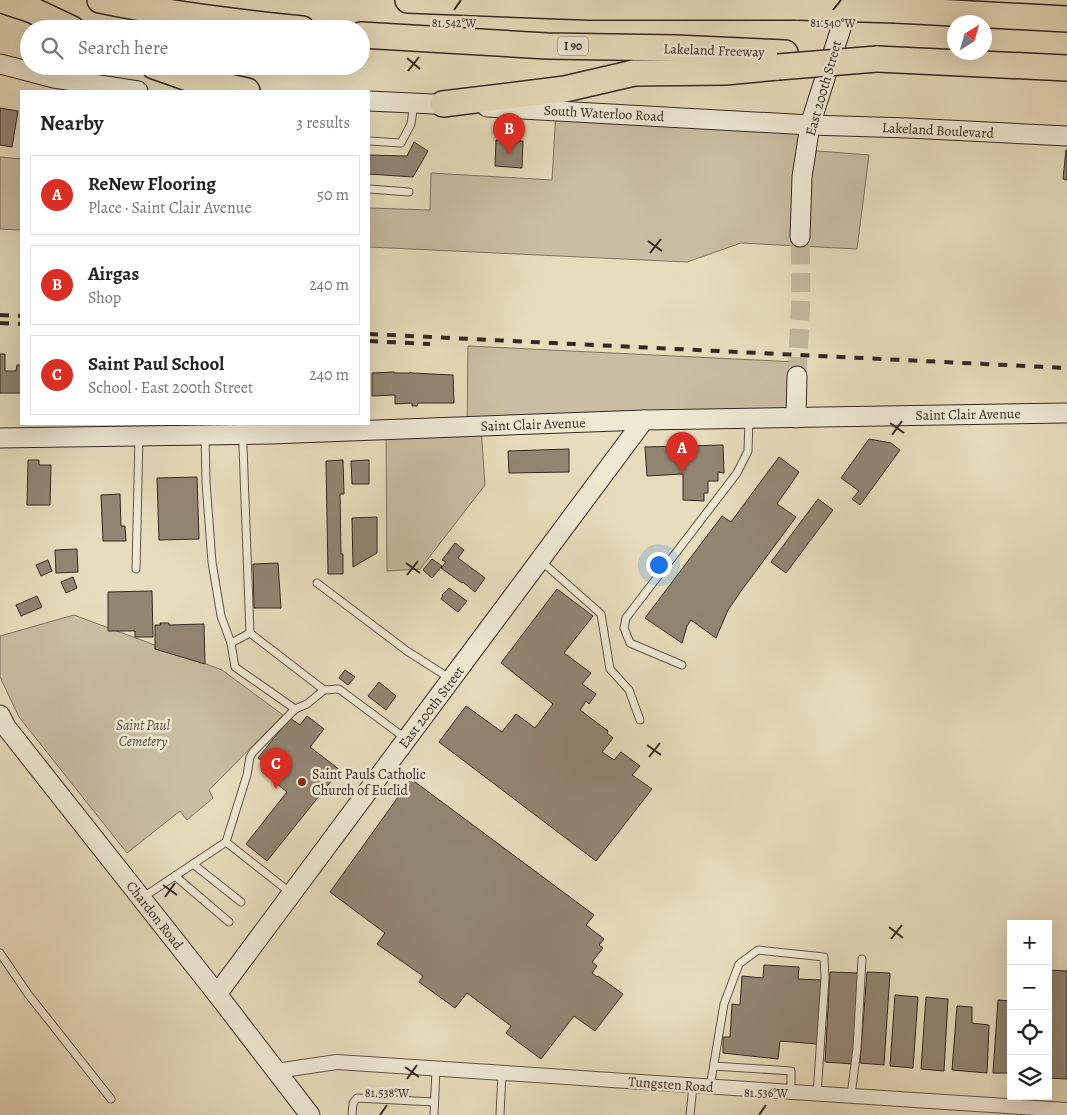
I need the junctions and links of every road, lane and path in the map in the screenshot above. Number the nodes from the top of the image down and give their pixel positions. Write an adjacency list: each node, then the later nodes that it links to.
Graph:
1 (2, 0): 8 (highway)
2 (100, 0): 9 (highway)
3 (408, 0): 6 (highway, bridge)
4 (828, 0): 6 (highway, bridge)
5 (850, 0): 22 (street, East 200th Street)
6 (896, 10): 7 (highway)
7 (1067, 19)
8 (53, 20)
9 (224, 20)
10 (370, 36): 11 (highway, Lakeland Freeway / I 90)
11 (781, 60): 13 (highway, Lakeland Freeway / I 90, bridge); 21 (highway)
12 (0, 64): 14 (street)
13 (1067, 68)
14 (20, 69)
15 (42, 75): 17 (street)
16 (180, 75): 18 (highway)
17 (132, 90)
18 (243, 90)
19 (370, 101): 20 (street, South Waterloo Road)
20 (414, 103): 21 (street, South Waterloo Road); 24 (lane)
21 (444, 104): 22 (street, South Waterloo Road)
22 (810, 125): 23 (street, Lakeland Boulevard); 27 (street, East 200th Street)
23 (1067, 136)
24 (370, 141)
25 (370, 189): 26 (lane)
26 (409, 192)
27 (800, 237)
28 (797, 376): 31 (street)
29 (1067, 413): 31 (street, Saint Clair Avenue)
30 (749, 418): 31 (street, Saint Clair Avenue); 32 (street, Saint Clair Avenue); 42 (lane)
31 (796, 418)
32 (644, 420): 34 (street, Saint Clair Avenue); 37 (street, East 200th Street)
33 (205, 434): 34 (street, Saint Clair Avenue); 35 (street, Saint Clair Avenue); 41 (lane)
34 (243, 434): 40 (lane)
35 (139, 436): 36 (street, Saint Clair Avenue); 38 (lane)
36 (0, 438)
37 (540, 560): 43 (street, East 200th Street); 46 (lane)
38 (136, 570)
39 (317, 583): 43 (lane)
40 (250, 633): 41 (lane); 44 (lane)
41 (231, 643): 45 (lane)
42 (682, 665)
43 (451, 680): 48 (street, East 200th Street)
44 (324, 690): 45 (lane); 48 (lane)
45 (295, 709): 49 (lane)
46 (640, 720)
47 (2, 724): 53 (street, Chardon Road)
48 (407, 739): 52 (street, East 200th Street)
49 (226, 842): 50 (lane); 52 (lane)
50 (193, 864): 51 (lane); 54 (lane)
51 (175, 876): 53 (lane); 55 (lane)
52 (292, 894): 58 (street, East 200th Street)
53 (142, 898): 58 (street, Chardon Road)
54 (242, 902)
55 (229, 922)
56 (0, 953): 68 (lane)
57 (862, 959): 67 (lane)
58 (218, 994): 61 (street, Chardon Road)
59 (714, 1066): 64 (lane); 65 (lane); 66 (lane)
60 (436, 1069): 61 (street, Tungsten Road); 62 (street, Tungsten Road); 69 (lane)
61 (276, 1070): 71 (street, Chardon Road)
62 (502, 1073): 63 (street, Tungsten Road); 74 (lane)
63 (693, 1086): 64 (street, Tungsten Road); 75 (lane)
64 (710, 1087): 65 (street, Tungsten Road)
65 (791, 1092): 66 (street, Tungsten Road)
66 (817, 1094): 67 (street, Tungsten Road)
67 (851, 1096): 70 (street, Tungsten Road)
68 (111, 1099)
69 (434, 1102): 72 (lane); 73 (lane)
70 (1067, 1110)
71 (310, 1115)
72 (352, 1115)
73 (434, 1115)
74 (500, 1115)
75 (690, 1115)

